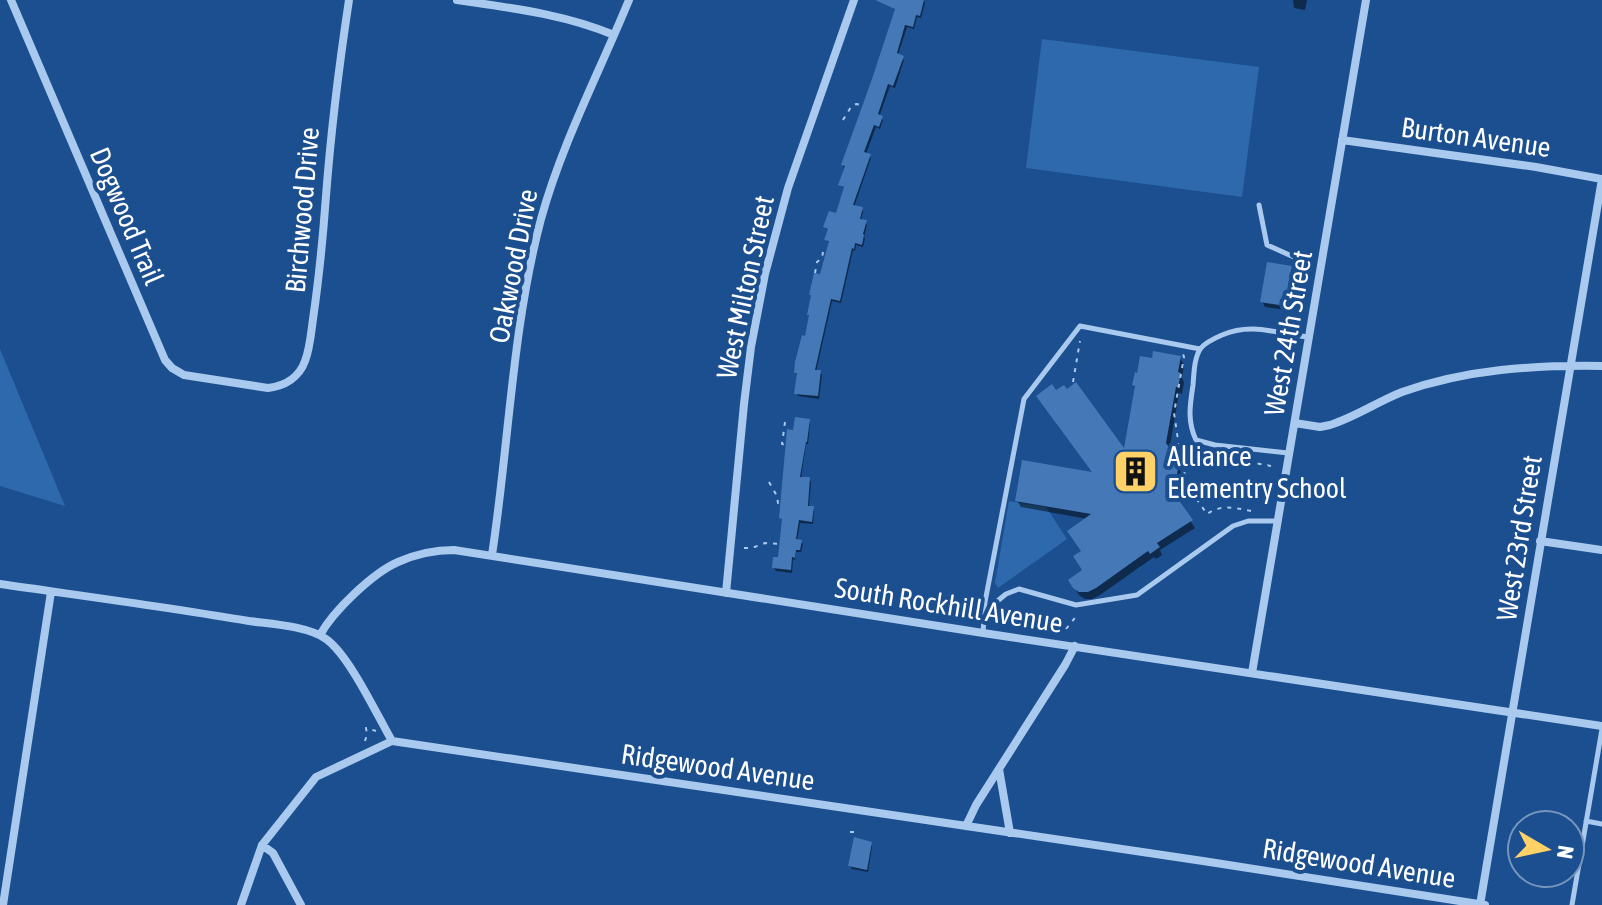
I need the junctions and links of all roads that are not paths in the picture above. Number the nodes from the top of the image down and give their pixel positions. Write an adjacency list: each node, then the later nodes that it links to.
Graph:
1 (11, 0): 16 (street, Dogwood Trail)
2 (349, 0): 16 (street, Birchwood Drive)
3 (457, 0): 7 (street)
4 (629, 0): 7 (street, Oakwood Drive)
5 (854, 0): 25 (street, West Milton Street)
6 (1366, 0): 8 (street, West 24th Street)
7 (614, 35): 22 (street, Oakwood Drive)
8 (1342, 140): 9 (street, Burton Avenue); 12 (street, West 24th Street)
9 (1602, 179): 14 (street, West 23rd Street)
10 (1259, 205): 11 (lane)
11 (1305, 262)
12 (1309, 337): 13 (lane); 17 (street, West 24th Street)
13 (1200, 349): 18 (lane); 26 (lane)
14 (1570, 365): 15 (street); 17 (street); 20 (street, West 23rd Street)
15 (1602, 366)
16 (254, 387)
17 (1295, 423): 18 (street, West 24th Street)
18 (1290, 453): 19 (street, West 24th Street)
19 (1277, 521): 26 (lane); 29 (street, West 24th Street)
20 (1540, 541): 21 (street); 30 (street, West 23rd Street)
21 (1602, 550)
22 (492, 555): 25 (street, South Rockhill Avenue); 27 (street, South Rockhill Avenue)
23 (0, 584): 24 (street)
24 (51, 592): 27 (street); 39 (street)
25 (726, 593): 26 (street, South Rockhill Avenue)
26 (983, 633): 28 (street, South Rockhill Avenue)
27 (320, 635): 32 (street)
28 (1075, 646): 29 (street, South Rockhill Avenue); 33 (street)
29 (1252, 673): 30 (street, South Rockhill Avenue)
30 (1512, 712): 31 (street, South Rockhill Avenue); 42 (street, West 23rd Street)
31 (1602, 727): 34 (lane)
32 (392, 741): 36 (street, Ridgewood Avenue); 38 (street)
33 (999, 769): 36 (street); 37 (street)
34 (1586, 821): 35 (lane)
35 (1602, 824)
36 (966, 826): 37 (street, Ridgewood Avenue)
37 (1010, 833): 42 (street, Ridgewood Avenue)
38 (262, 845): 40 (street); 41 (street)
39 (3, 905)
40 (241, 905)
41 (301, 905)
42 (1482, 905)

